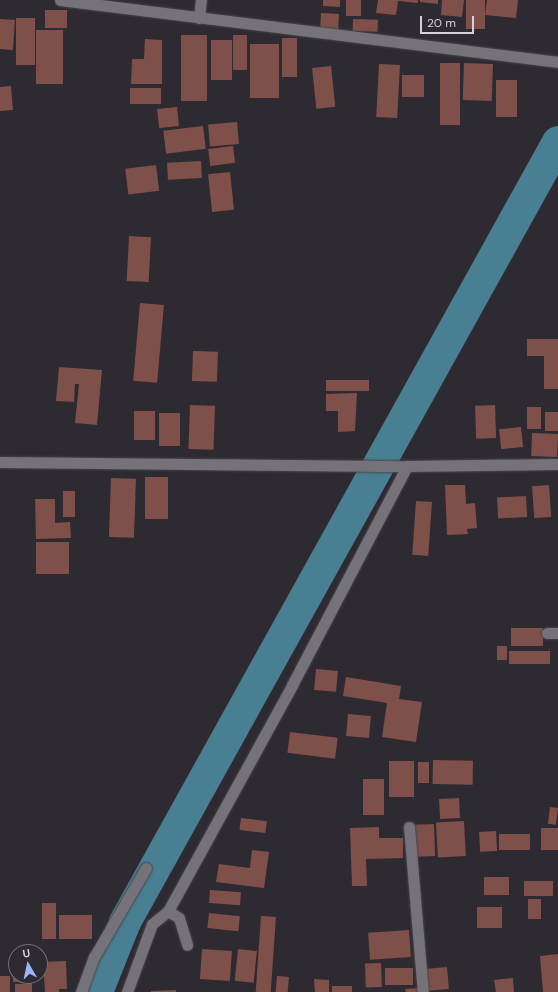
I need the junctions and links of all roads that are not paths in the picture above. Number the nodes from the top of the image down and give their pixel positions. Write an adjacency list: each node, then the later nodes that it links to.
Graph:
1 (60, 0): 3 (street)
2 (201, 0): 4 (street)
3 (131, 5): 4 (street)
4 (199, 18): 5 (street)
5 (558, 62)
6 (0, 462): 8 (street)
7 (558, 464): 8 (street)
8 (405, 466): 13 (street)
9 (546, 633): 10 (street)
10 (558, 633)
11 (409, 827): 17 (street)
12 (146, 868): 15 (street)
13 (168, 912): 14 (street); 16 (street)
14 (187, 945)
15 (81, 992)
16 (127, 992)
17 (423, 992)

